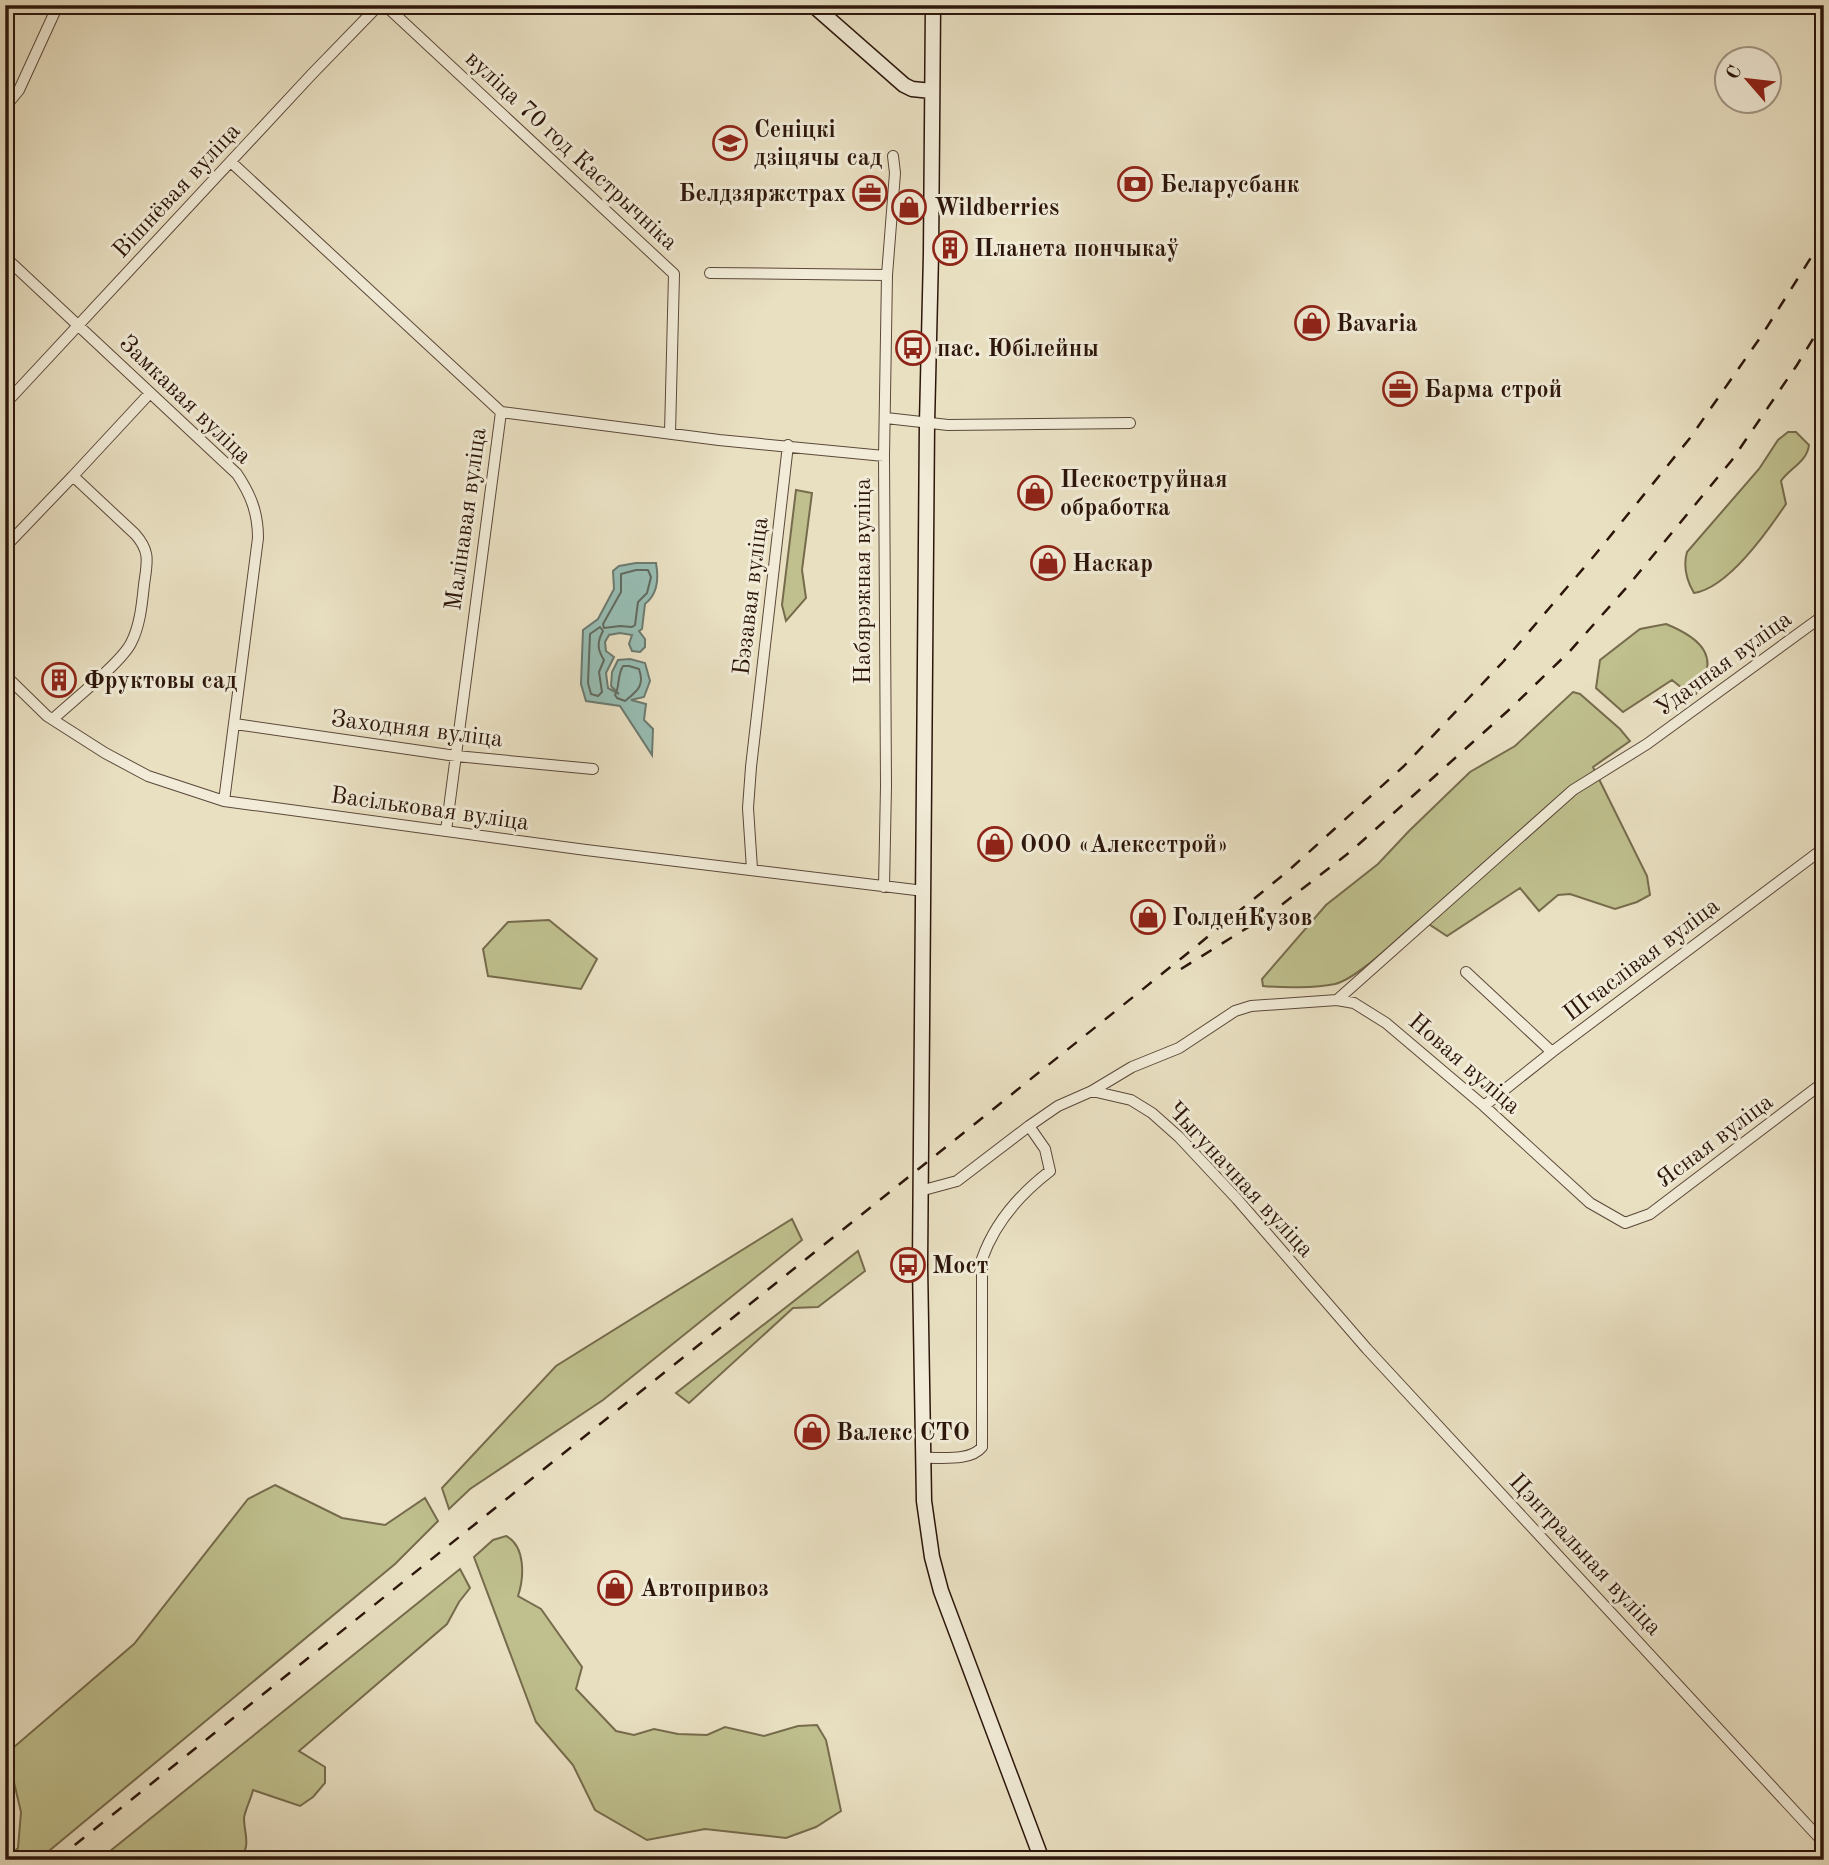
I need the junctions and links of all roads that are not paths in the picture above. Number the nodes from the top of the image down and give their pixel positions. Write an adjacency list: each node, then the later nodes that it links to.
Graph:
1 (58, 5): 7 (street)
2 (379, 5): 9 (street, Вішнёвая вуліца)
3 (385, 5): 20 (street, вуліца 70 год Кастрычніка)
4 (813, 5): 6 (street)
5 (933, 5): 6 (street)
6 (932, 91): 18 (street)
7 (5, 107)
8 (893, 156): 12 (street, Набярэжная вуліца)
9 (231, 162): 13 (street, Вішнёвая вуліца); 16 (street, Малінавая вуліца)
10 (5, 257): 13 (street, Замкавая вуліца)
11 (710, 273): 12 (street)
12 (887, 275): 17 (street, Набярэжная вуліца)
13 (78, 324): 14 (street, Замкавая вуліца); 15 (street, Вішнёвая вуліца)
14 (150, 393): 23 (street); 28 (street, Замкавая вуліца)
15 (5, 404)
16 (501, 412): 20 (street); 29 (street, Малінавая вуліца)
17 (886, 418): 18 (street); 22 (street, Набярэжная вуліца)
18 (927, 423): 19 (street); 36 (street)
19 (1130, 423)
20 (670, 433): 21 (street)
21 (788, 446): 22 (street); 34 (street, Бэзавая вуліца)
22 (884, 456): 35 (street, Набярэжная вуліца)
23 (74, 476): 24 (street); 27 (street)
24 (5, 547)
25 (1824, 615): 38 (street, Удачная вуліца)
26 (5, 676): 27 (street, Васільковая вуліца)
27 (53, 719): 31 (street, Васільковая вуліца)
28 (235, 724): 29 (street, Заходняя вуліца); 31 (street, Замкавая вуліца)
29 (456, 756): 30 (street, Заходняя вуліца); 32 (street, Малінавая вуліца)
30 (593, 769)
31 (225, 801): 32 (street, Васільковая вуліца)
32 (446, 831): 34 (street, Васільковая вуліца)
33 (1824, 848): 39 (street, Шчаслівая вуліца)
34 (752, 869): 35 (street, Васільковая вуліца)
35 (884, 887): 36 (street, Васільковая вуліца)
36 (925, 891): 44 (street)
37 (1466, 972): 39 (street)
38 (1337, 1000): 41 (street, Новая вуліца); 42 (street, Новая вуліца)
39 (1552, 1052): 42 (street, Шчаслівая вуліца)
40 (1824, 1082): 45 (street, Ясная вуліца)
41 (1092, 1091): 43 (street); 46 (street, Чыгуначная вуліца)
42 (1484, 1106): 45 (street, Новая вуліца)
43 (1029, 1126): 44 (street); 47 (street)
44 (920, 1191): 47 (street)
45 (1625, 1223)
46 (1317, 1293): 48 (street, Цэнтральная вуліца)
47 (922, 1458): 49 (street)
48 (1824, 1843)
49 (1042, 1860)

